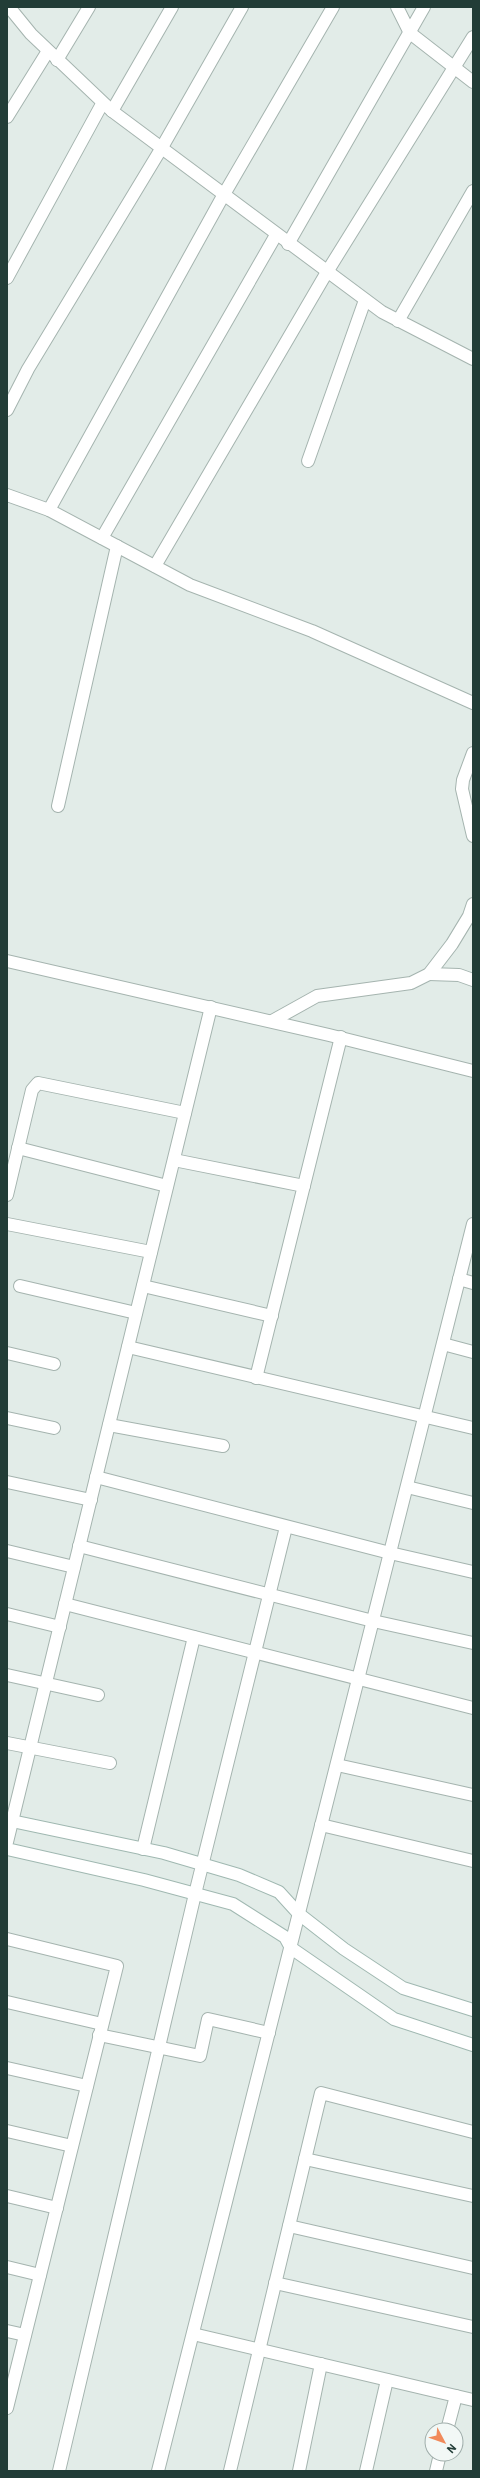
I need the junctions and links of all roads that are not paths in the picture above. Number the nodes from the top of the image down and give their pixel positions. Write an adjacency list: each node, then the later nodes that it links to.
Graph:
1 (9, 7): 10 (street)
2 (89, 7): 11 (street)
3 (172, 7): 15 (street)
4 (242, 7): 17 (street)
5 (333, 7): 19 (street)
6 (397, 7): 8 (street)
7 (424, 7): 8 (street)
8 (410, 33): 12 (street); 21 (street)
9 (473, 37): 12 (street)
10 (48, 51): 11 (street); 16 (street)
11 (57, 60): 14 (street)
12 (456, 68): 13 (street); 22 (street)
13 (473, 82)
14 (102, 104): 15 (street); 23 (street)
15 (112, 111): 17 (street)
16 (7, 117)
17 (161, 149): 19 (street); 27 (street)
18 (473, 191): 25 (street)
19 (223, 196): 20 (street); 30 (street)
20 (276, 235): 21 (street); 31 (street)
21 (288, 244): 22 (street)
22 (327, 272): 24 (street); 33 (street)
23 (7, 278)
24 (365, 300): 25 (street); 28 (street)
25 (398, 321): 26 (street)
26 (473, 359)
27 (7, 410)
28 (308, 461)
29 (7, 495): 30 (street)
30 (49, 510): 31 (street)
31 (102, 538): 32 (street)
32 (117, 546): 33 (street); 36 (street)
33 (155, 566): 34 (street)
34 (473, 703)
35 (473, 753): 37 (street)
36 (58, 806)
37 (473, 836)
38 (473, 904): 40 (street)
39 (7, 961): 42 (street)
40 (429, 974): 41 (street); 43 (street)
41 (473, 980)
42 (211, 1007): 43 (street); 46 (street)
43 (272, 1021): 44 (street)
44 (341, 1037): 45 (street); 50 (street)
45 (473, 1071)
46 (185, 1113): 47 (street); 48 (street)
47 (18, 1148): 49 (street); 51 (street)
48 (174, 1160): 49 (street); 50 (street)
49 (167, 1186): 54 (street)
50 (304, 1186): 60 (street)
51 (7, 1195)
52 (7, 1224): 54 (street)
53 (473, 1224): 55 (street)
54 (151, 1252): 58 (street)
55 (459, 1279): 56 (street); 61 (street)
56 (473, 1283)
57 (20, 1286): 59 (street)
58 (143, 1286): 59 (street); 60 (street)
59 (136, 1313): 62 (street)
60 (272, 1316): 66 (street)
61 (443, 1344): 63 (street); 68 (street)
62 (128, 1347): 66 (street); 69 (street)
63 (473, 1352)
64 (7, 1353): 65 (street)
65 (54, 1364)
66 (256, 1378): 68 (street)
67 (7, 1418): 70 (street)
68 (424, 1418): 71 (street); 75 (street)
69 (109, 1425): 72 (street); 73 (street)
70 (54, 1428)
71 (473, 1428)
72 (223, 1446)
73 (96, 1477): 76 (street); 78 (street)
74 (7, 1482): 76 (street)
75 (407, 1487): 77 (street); 81 (street)
76 (91, 1500): 79 (street)
77 (473, 1503)
78 (286, 1527): 81 (street); 84 (street)
79 (79, 1546): 82 (street); 84 (street)
80 (7, 1551): 82 (street)
81 (390, 1553): 83 (street); 87 (street)
82 (74, 1567): 85 (street)
83 (473, 1572)
84 (270, 1594): 87 (street); 91 (street)
85 (65, 1604): 88 (street); 89 (street)
86 (7, 1614): 88 (street)
87 (373, 1621): 90 (street); 93 (street)
88 (60, 1627): 94 (street)
89 (194, 1637): 91 (street); 106 (street)
90 (473, 1643)
91 (255, 1653): 93 (street); 108 (street)
92 (7, 1675): 94 (street)
93 (358, 1680): 96 (street); 100 (street)
94 (46, 1683): 95 (street); 98 (street)
95 (98, 1695)
96 (473, 1708)
97 (7, 1744): 98 (street)
98 (30, 1749): 99 (street); 102 (street)
99 (110, 1763)
100 (337, 1765): 101 (street); 103 (street)
101 (473, 1795)
102 (10, 1821): 104 (street); 106 (street)
103 (321, 1825): 107 (street); 110 (street)
104 (7, 1842)
105 (7, 1849): 109 (street)
106 (143, 1849): 108 (street)
107 (473, 1861)
108 (203, 1865): 109 (street); 110 (street)
109 (196, 1894): 112 (street); 118 (street)
110 (299, 1914): 112 (street); 114 (street)
111 (7, 1939): 115 (street)
112 (291, 1948): 116 (street); 117 (street)
113 (7, 2002): 115 (street)
114 (473, 2010)
115 (101, 2030): 118 (street); 120 (street)
116 (269, 2033): 118 (street); 135 (street)
117 (473, 2045)
118 (159, 2048): 144 (street)
119 (7, 2068): 120 (street)
120 (87, 2086): 123 (street)
121 (7, 2131): 123 (street)
122 (473, 2132): 124 (street)
123 (72, 2146): 127 (street)
124 (305, 2159): 126 (street); 128 (street)
125 (7, 2196): 127 (street)
126 (473, 2196)
127 (57, 2208): 131 (street)
128 (289, 2226): 130 (street); 132 (street)
129 (7, 2267): 131 (street)
130 (473, 2268)
131 (40, 2275): 136 (street)
132 (275, 2283): 133 (street); 137 (street)
133 (473, 2328)
134 (7, 2331): 136 (street)
135 (193, 2334): 137 (street); 145 (street)
136 (25, 2335): 142 (street)
137 (260, 2349): 138 (street); 146 (street)
138 (321, 2364): 139 (street); 147 (street)
139 (388, 2380): 140 (street); 148 (street)
140 (456, 2396): 141 (street); 143 (street)
141 (473, 2400)
142 (8, 2403)
143 (449, 2422)
144 (59, 2471)
145 (158, 2471)
146 (230, 2471)
147 (299, 2471)
148 (366, 2471)

